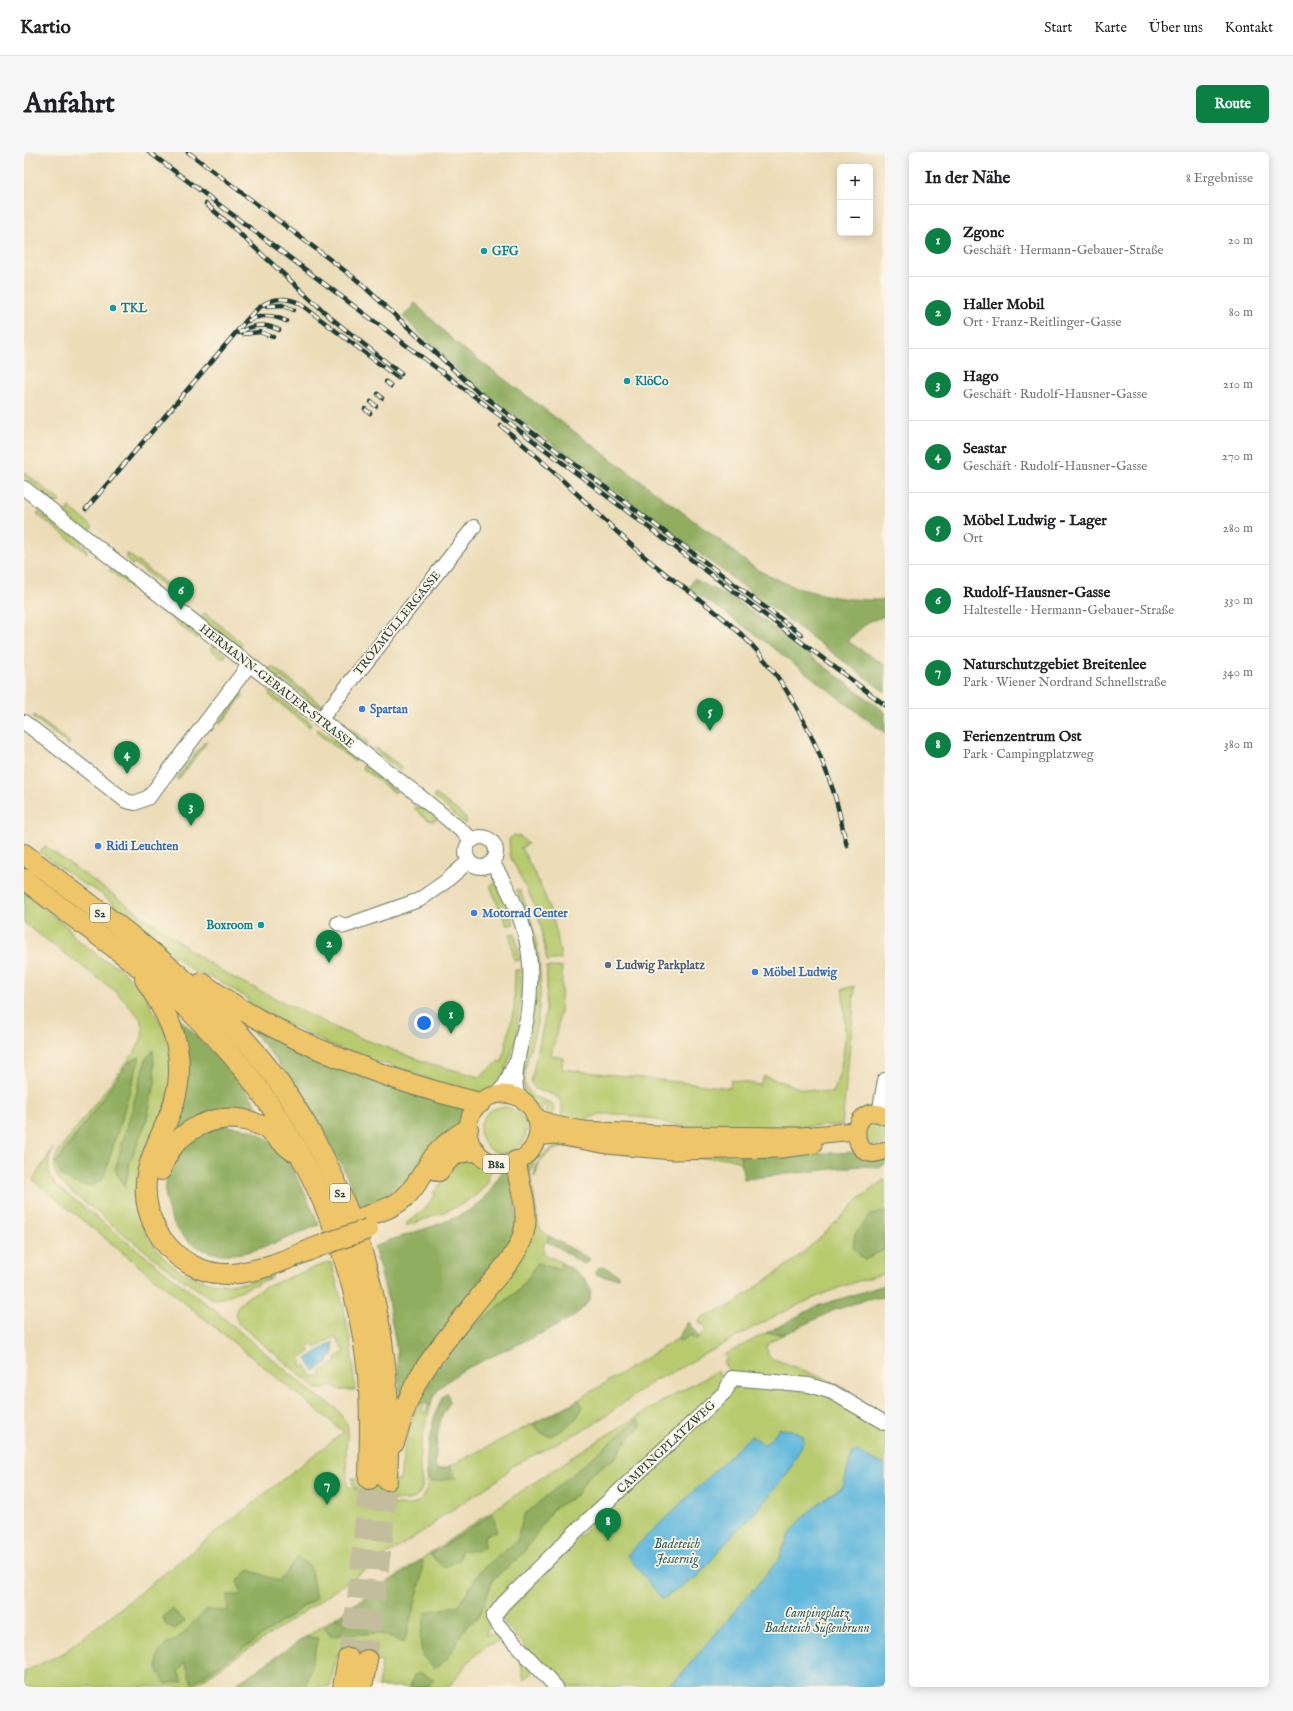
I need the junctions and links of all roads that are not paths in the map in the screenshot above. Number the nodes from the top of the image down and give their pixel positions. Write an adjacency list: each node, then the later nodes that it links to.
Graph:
1 (24, 488): 3 (street, HERMANN-GEBAUER-STRASSE)
2 (474, 527): 4 (street, TRÖZMÜLLERGASSE)
3 (249, 665): 4 (street, HERMANN-GEBAUER-STRASSE); 5 (street)
4 (320, 720): 6 (street, HERMANN-GEBAUER-STRASSE)
5 (24, 722)
6 (473, 840): 8 (street); 9 (street)
7 (24, 854): 13 (highway, S2)
8 (469, 861): 9 (street); 11 (street)
9 (492, 862): 14 (street)
10 (24, 879): 12 (highway, S2)
11 (338, 923)
12 (136, 966): 25 (highway, S2); 28 (highway)
13 (176, 973): 16 (highway); 30 (highway, S2)
14 (517, 1058): 16 (street); 17 (street)
15 (885, 1080): 18 (street)
16 (488, 1099): 17 (main road); 20 (main road)
17 (520, 1099): 19 (main road)
18 (882, 1115): 22 (main road)
19 (535, 1117): 21 (main road); 22 (main road)
20 (468, 1129): 24 (main road, B8a); 27 (highway)
21 (536, 1137): 22 (main road); 26 (main road, B8a)
22 (856, 1137): 23 (main road)
23 (885, 1150)
24 (475, 1151): 26 (main road, B8a); 27 (highway)
25 (303, 1158): 28 (highway); 30 (highway, S2)
26 (516, 1161): 30 (highway)
27 (366, 1223): 28 (highway)
28 (323, 1238)
29 (885, 1423): 33 (street, CAMPINGPLATZWEG)
30 (381, 1474)
31 (343, 1687): 32 (highway)
32 (362, 1687)
33 (556, 1687)

